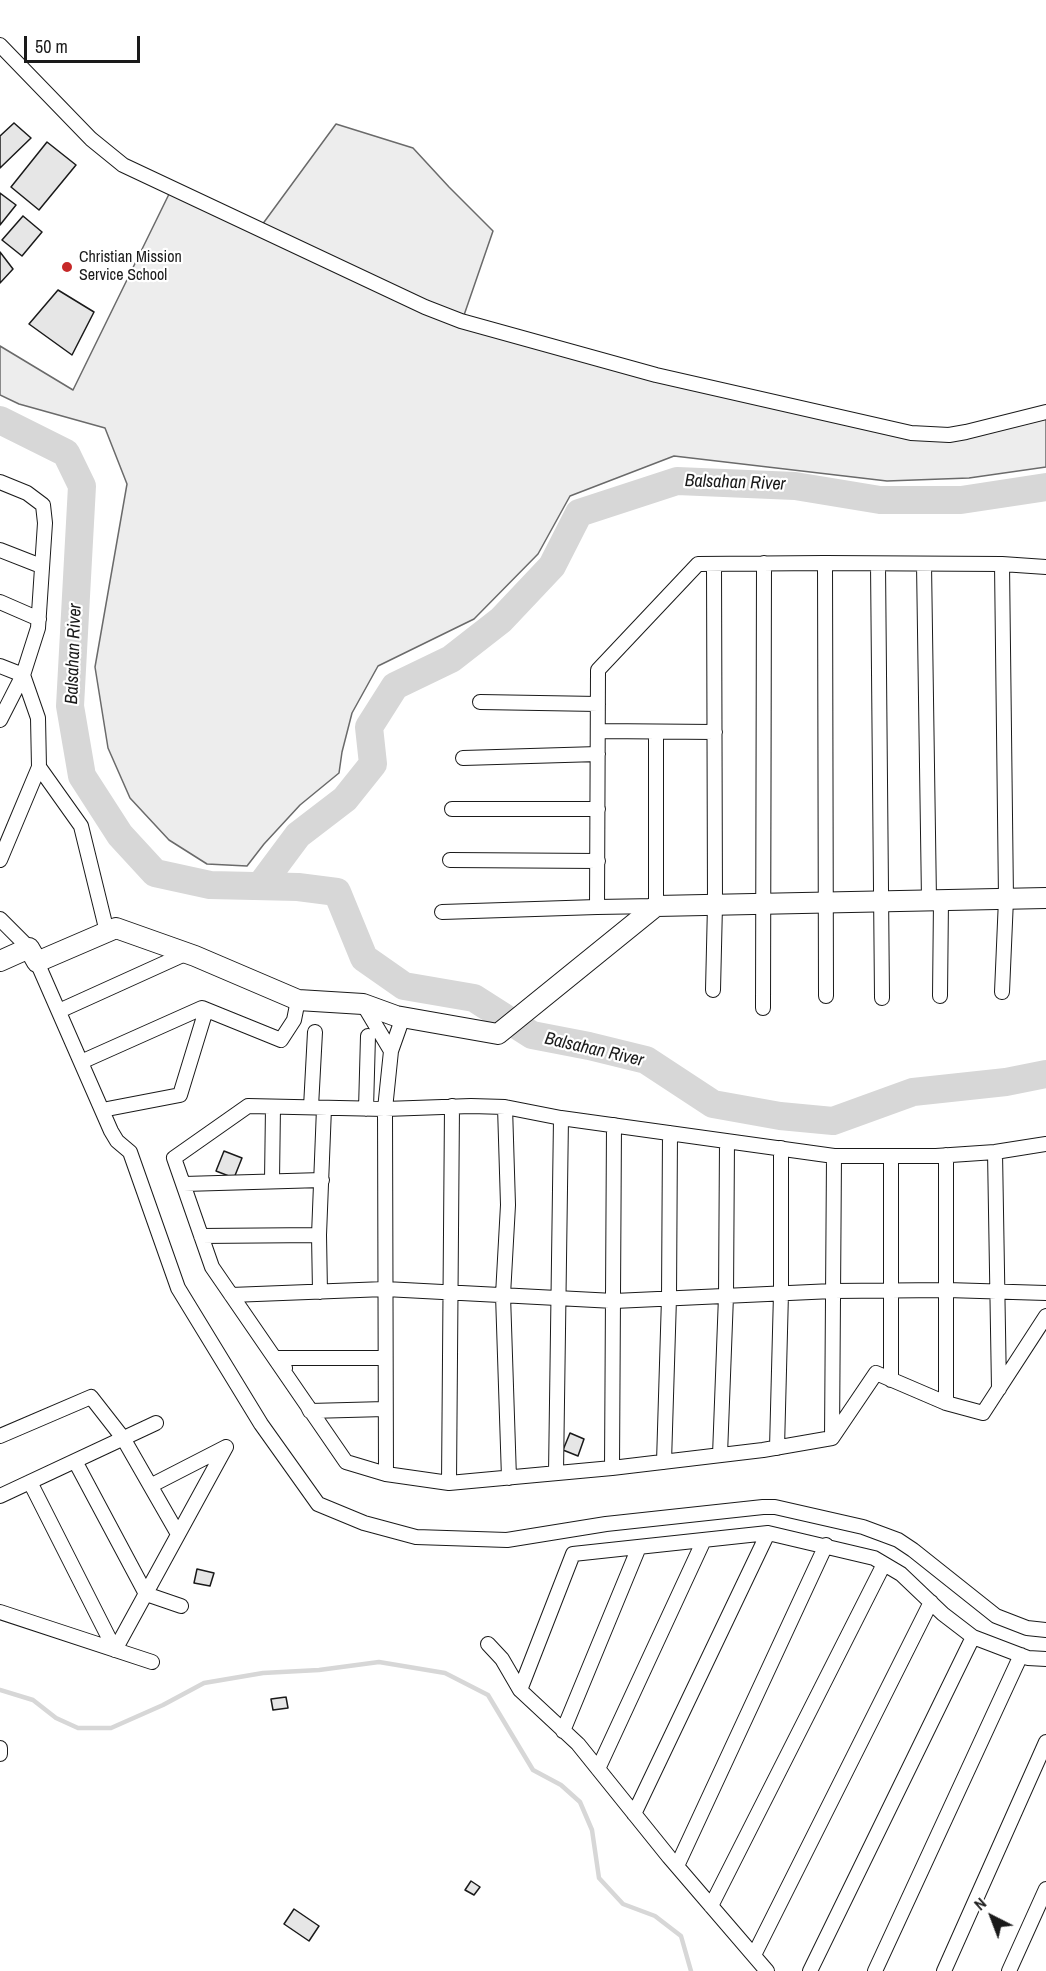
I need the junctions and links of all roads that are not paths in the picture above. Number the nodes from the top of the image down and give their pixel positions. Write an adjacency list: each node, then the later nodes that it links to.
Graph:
1 (0, 45): 2 (street)
2 (1046, 412)
3 (0, 482): 11 (street)
4 (0, 550): 11 (street)
5 (764, 563): 6 (street); 7 (street); 37 (street)
6 (825, 563): 8 (street); 35 (street)
7 (714, 564): 18 (street); 22 (street)
8 (878, 564): 9 (street); 34 (street)
9 (924, 564): 10 (street); 33 (street)
10 (1002, 564): 12 (street); 32 (street)
11 (42, 566): 14 (street)
12 (1046, 567)
13 (0, 602): 14 (street)
14 (39, 619): 16 (street)
15 (0, 666): 16 (street)
16 (23, 675): 19 (street); 25 (street)
17 (480, 702): 18 (street)
18 (598, 704): 20 (street)
19 (0, 720)
20 (598, 731): 21 (street); 23 (street)
21 (656, 732): 22 (street); 38 (street)
22 (715, 732): 36 (street)
23 (598, 754): 24 (street); 27 (street)
24 (463, 758)
25 (39, 767): 28 (street); 42 (street)
26 (452, 809): 27 (street)
27 (598, 809): 30 (street)
28 (0, 860)
29 (450, 860): 30 (street)
30 (598, 861): 39 (street)
31 (1046, 898): 32 (street)
32 (1006, 899): 33 (street); 47 (street)
33 (934, 900): 34 (street); 49 (street)
34 (881, 901): 35 (street); 50 (street)
35 (824, 902): 37 (street); 48 (street)
36 (715, 905): 37 (street); 38 (street); 46 (street)
37 (764, 905): 53 (street)
38 (656, 906): 39 (street); 56 (street)
39 (597, 907): 40 (street)
40 (442, 912)
41 (0, 919): 44 (street)
42 (107, 932): 43 (street); 44 (street)
43 (187, 953): 51 (street); 55 (street)
44 (33, 955): 45 (street); 55 (street)
45 (0, 961)
46 (713, 990)
47 (1002, 993)
48 (826, 996)
49 (940, 996)
50 (882, 998)
51 (298, 1000): 52 (street); 54 (street)
52 (363, 1004): 56 (street); 59 (street)
53 (763, 1008)
54 (206, 1010): 60 (street); 67 (street)
55 (59, 1011): 60 (street)
56 (402, 1017): 59 (street)
57 (315, 1032): 63 (street)
58 (368, 1036): 65 (street)
59 (391, 1051): 66 (street)
60 (81, 1062): 67 (street)
61 (452, 1106): 64 (street); 66 (street); 89 (street)
62 (273, 1107): 63 (street); 78 (street); 80 (street)
63 (317, 1107): 65 (street); 79 (street)
64 (505, 1107): 68 (street); 93 (street)
65 (366, 1109): 66 (street)
66 (385, 1109): 83 (street)
67 (102, 1110): 131 (street)
68 (561, 1118): 69 (street); 95 (street)
69 (614, 1125): 70 (street); 97 (street)
70 (670, 1133): 71 (street); 96 (street)
71 (727, 1141): 73 (street); 94 (street)
72 (1046, 1144): 74 (street)
73 (781, 1148): 76 (street); 90 (street)
74 (995, 1152): 75 (street); 87 (street)
75 (946, 1155): 77 (street); 85 (street)
76 (834, 1156): 77 (street); 86 (street)
77 (891, 1156): 84 (street)
78 (272, 1180): 79 (street); 80 (street)
79 (322, 1180): 81 (street)
80 (184, 1184): 82 (street)
81 (319, 1235): 82 (street); 88 (street)
82 (201, 1236): 92 (street)
83 (385, 1289): 88 (street); 89 (street); 99 (street)
84 (891, 1290): 85 (street); 86 (street); 100 (street)
85 (947, 1290): 87 (street); 102 (street)
86 (833, 1291): 90 (street); 108 (street)
87 (999, 1291): 91 (street); 101 (street)
88 (320, 1292): 92 (street)
89 (451, 1293): 93 (street); 118 (street)
90 (781, 1293): 94 (street); 109 (street)
91 (1046, 1293)
92 (231, 1295): 104 (street)
93 (503, 1295): 95 (street); 116 (street)
94 (726, 1296): 96 (street); 110 (street)
95 (559, 1298): 97 (street); 114 (street)
96 (669, 1298): 97 (street); 112 (street)
97 (614, 1301): 113 (street)
98 (1046, 1316): 101 (street)
99 (385, 1358): 103 (street); 104 (street)
100 (891, 1380): 102 (street); 108 (street)
101 (999, 1389): 102 (street)
102 (946, 1403)
103 (386, 1409): 104 (street); 115 (street)
104 (310, 1411): 115 (street)
105 (156, 1422): 107 (street)
106 (0, 1436): 107 (street)
107 (123, 1438): 111 (street); 119 (street)
108 (832, 1438): 109 (street)
109 (777, 1448): 110 (street)
110 (720, 1455): 112 (street)
111 (75, 1461): 117 (street); 127 (street)
112 (664, 1462): 113 (street)
113 (612, 1468): 114 (street)
114 (556, 1473): 116 (street)
115 (386, 1474): 118 (street)
116 (509, 1478): 118 (street)
117 (30, 1482): 120 (street); 134 (street)
118 (449, 1484)
119 (152, 1485): 122 (street); 122 (street)
120 (0, 1496)
121 (768, 1533): 123 (street); 124 (street); 144 (street)
122 (178, 1534): 127 (street)
123 (704, 1540): 125 (street); 143 (street)
124 (826, 1545): 126 (street); 145 (street)
125 (639, 1547): 138 (street); 139 (street)
126 (884, 1564): 128 (street); 147 (street)
127 (146, 1594): 129 (street); 134 (street)
128 (931, 1602): 132 (street); 148 (street)
129 (181, 1606)
130 (0, 1612): 134 (street)
131 (1046, 1630)
132 (973, 1637): 135 (street); 150 (street)
133 (489, 1644): 138 (street)
134 (115, 1650): 137 (street)
135 (1021, 1655): 136 (street); 151 (street)
136 (1046, 1659)
137 (152, 1662)
138 (520, 1690): 139 (street)
139 (563, 1731): 143 (street)
140 (1046, 1742): 152 (street)
141 (0, 1748): 142 (street)
142 (0, 1754)
143 (598, 1769): 144 (street)
144 (634, 1814): 145 (street)
145 (677, 1866): 147 (street)
146 (1046, 1889): 153 (street)
147 (711, 1906): 148 (street)
148 (754, 1955): 149 (street)
149 (767, 1971)
150 (810, 1971)
151 (875, 1971)
152 (944, 1971)
153 (1009, 1971)

